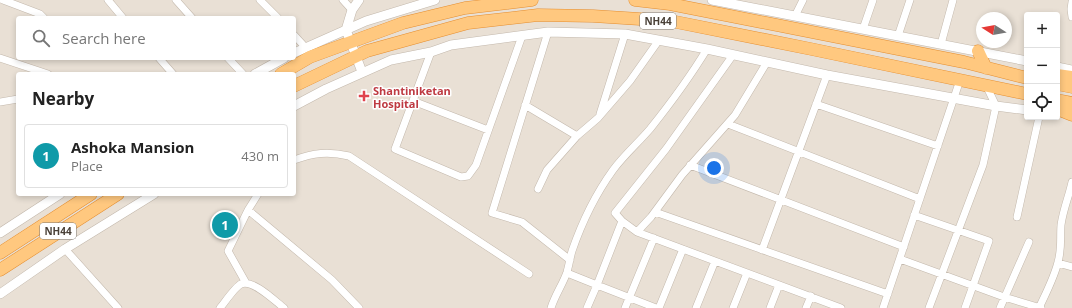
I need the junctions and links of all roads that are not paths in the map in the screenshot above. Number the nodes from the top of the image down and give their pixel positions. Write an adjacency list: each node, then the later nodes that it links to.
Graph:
1 (2, 0): 18 (street)
2 (108, 0): 19 (street)
3 (176, 0): 20 (street)
4 (260, 0): 21 (street)
5 (343, 0): 17 (street)
6 (359, 0): 17 (street)
7 (435, 0): 25 (street)
8 (532, 0): 32 (highway)
9 (635, 0): 47 (highway, NH44)
10 (712, 0): 15 (street)
11 (803, 0): 22 (street)
12 (873, 0): 24 (street)
13 (910, 0): 29 (street)
14 (954, 0): 33 (street)
15 (737, 2): 22 (street)
16 (1072, 2): 23 (street)
17 (352, 10): 25 (street)
18 (42, 16)
19 (121, 16)
20 (190, 16)
21 (276, 16)
22 (795, 16): 24 (street)
23 (1072, 18)
24 (864, 29): 29 (street)
25 (346, 30): 32 (street); 34 (street)
26 (548, 32): 27 (street); 28 (street); 78 (street)
27 (625, 34): 31 (street); 84 (street)
28 (522, 36): 38 (street); 87 (street)
29 (898, 36): 33 (street)
30 (296, 37): 34 (street)
31 (659, 40): 35 (street); 84 (street)
32 (350, 41): 40 (street); 54 (highway)
33 (941, 44): 36 (street)
34 (305, 47): 37 (street)
35 (707, 49): 39 (street); 119 (street)
36 (978, 50): 45 (street); 47 (highway)
37 (296, 52)
38 (431, 52): 55 (street); 72 (street)
39 (733, 55): 46 (street); 107 (street)
40 (356, 56): 55 (street); 62 (highway, NH44); 63 (highway, NH44)
41 (0, 58): 50 (street)
42 (161, 60): 51 (street)
43 (230, 60): 52 (street)
44 (280, 60): 53 (street)
45 (1024, 60)
46 (767, 62): 57 (street); 86 (street)
47 (986, 68): 58 (highway, NH44)
48 (1060, 68): 49 (street)
49 (1072, 70)
50 (42, 72)
51 (171, 72)
52 (241, 72)
53 (259, 72)
54 (284, 72)
55 (362, 72): 77 (street)
56 (1024, 74): 58 (highway)
57 (827, 75): 70 (street); 76 (street)
58 (1015, 75): 60 (highway, NH44)
59 (1060, 75): 61 (highway)
60 (1024, 77)
61 (1072, 77)
62 (960, 80): 64 (highway, NH44); 70 (street)
63 (296, 85)
64 (986, 85): 67 (highway, NH44); 79 (street)
65 (1060, 85): 66 (highway)
66 (1072, 87)
67 (1010, 91): 68 (highway, NH44); 69 (highway)
68 (1024, 93)
69 (1024, 96)
70 (954, 98): 79 (street); 89 (street)
71 (16, 99): 74 (street)
72 (413, 101): 87 (street); 87 (street)
73 (1060, 101): 75 (highway)
74 (0, 102)
75 (1072, 103)
76 (816, 104): 89 (street); 90 (street)
77 (296, 105)
78 (525, 105): 88 (street); 119 (street)
79 (996, 106): 80 (street); 108 (street)
80 (1024, 110)
81 (1060, 110): 83 (highway)
82 (1060, 114): 83 (street)
83 (1072, 115)
84 (598, 118): 88 (street)
85 (1038, 120): 106 (street)
86 (728, 124): 90 (street); 92 (street)
87 (488, 130)
88 (577, 136): 94 (street)
89 (938, 146): 102 (street)
90 (798, 152): 101 (street); 102 (street)
91 (296, 159): 127 (street)
92 (690, 165): 101 (street); 104 (street)
93 (1072, 182): 95 (street)
94 (538, 189)
95 (1071, 191): 121 (street)
96 (57, 196): 110 (street)
97 (88, 196): 117 (highway, NH44)
98 (115, 196): 123 (highway, NH44)
99 (151, 196): 114 (street)
100 (257, 196): 103 (street)
101 (781, 199): 113 (street); 116 (street)
102 (920, 199): 105 (street)
103 (248, 210): 128 (street); 140 (street)
104 (655, 212): 109 (street); 116 (street)
105 (914, 215): 108 (street); 113 (street)
106 (1017, 217)
107 (622, 221): 109 (street); 129 (street)
108 (959, 231): 126 (street); 131 (street)
109 (637, 232): 111 (street)
110 (0, 233)
111 (654, 238): 115 (street); 136 (street)
112 (1029, 242): 135 (street)
113 (904, 247): 118 (street)
114 (64, 249): 132 (street); 137 (street)
115 (683, 249): 120 (street); 144 (street)
116 (762, 250): 133 (street)
117 (0, 253)
118 (900, 259): 126 (street); 133 (street)
119 (570, 260): 124 (street)
120 (715, 261): 125 (street); 145 (street)
121 (1058, 263): 122 (street); 154 (street)
122 (1072, 267)
123 (0, 270)
124 (567, 273): 129 (street); 141 (street)
125 (747, 273): 130 (street); 146 (street)
126 (943, 273): 131 (street); 151 (street)
127 (529, 274)
128 (246, 283): 138 (street); 139 (street)
129 (597, 285): 136 (street); 142 (street)
130 (779, 285): 134 (street); 147 (street)
131 (974, 285): 135 (street); 152 (street)
132 (0, 294)
133 (888, 294): 150 (street)
134 (810, 296): 148 (street); 149 (street)
135 (1004, 297): 153 (street); 154 (street)
136 (629, 298): 143 (street); 144 (street)
137 (118, 308)
138 (220, 308)
139 (284, 308)
140 (359, 308)
141 (551, 308)
142 (587, 308)
143 (625, 308)
144 (658, 308)
145 (696, 308)
146 (733, 308)
147 (770, 308)
148 (806, 308)
149 (841, 308)
150 (883, 308)
151 (929, 308)
152 (965, 308)
153 (1000, 308)
154 (1040, 308)

